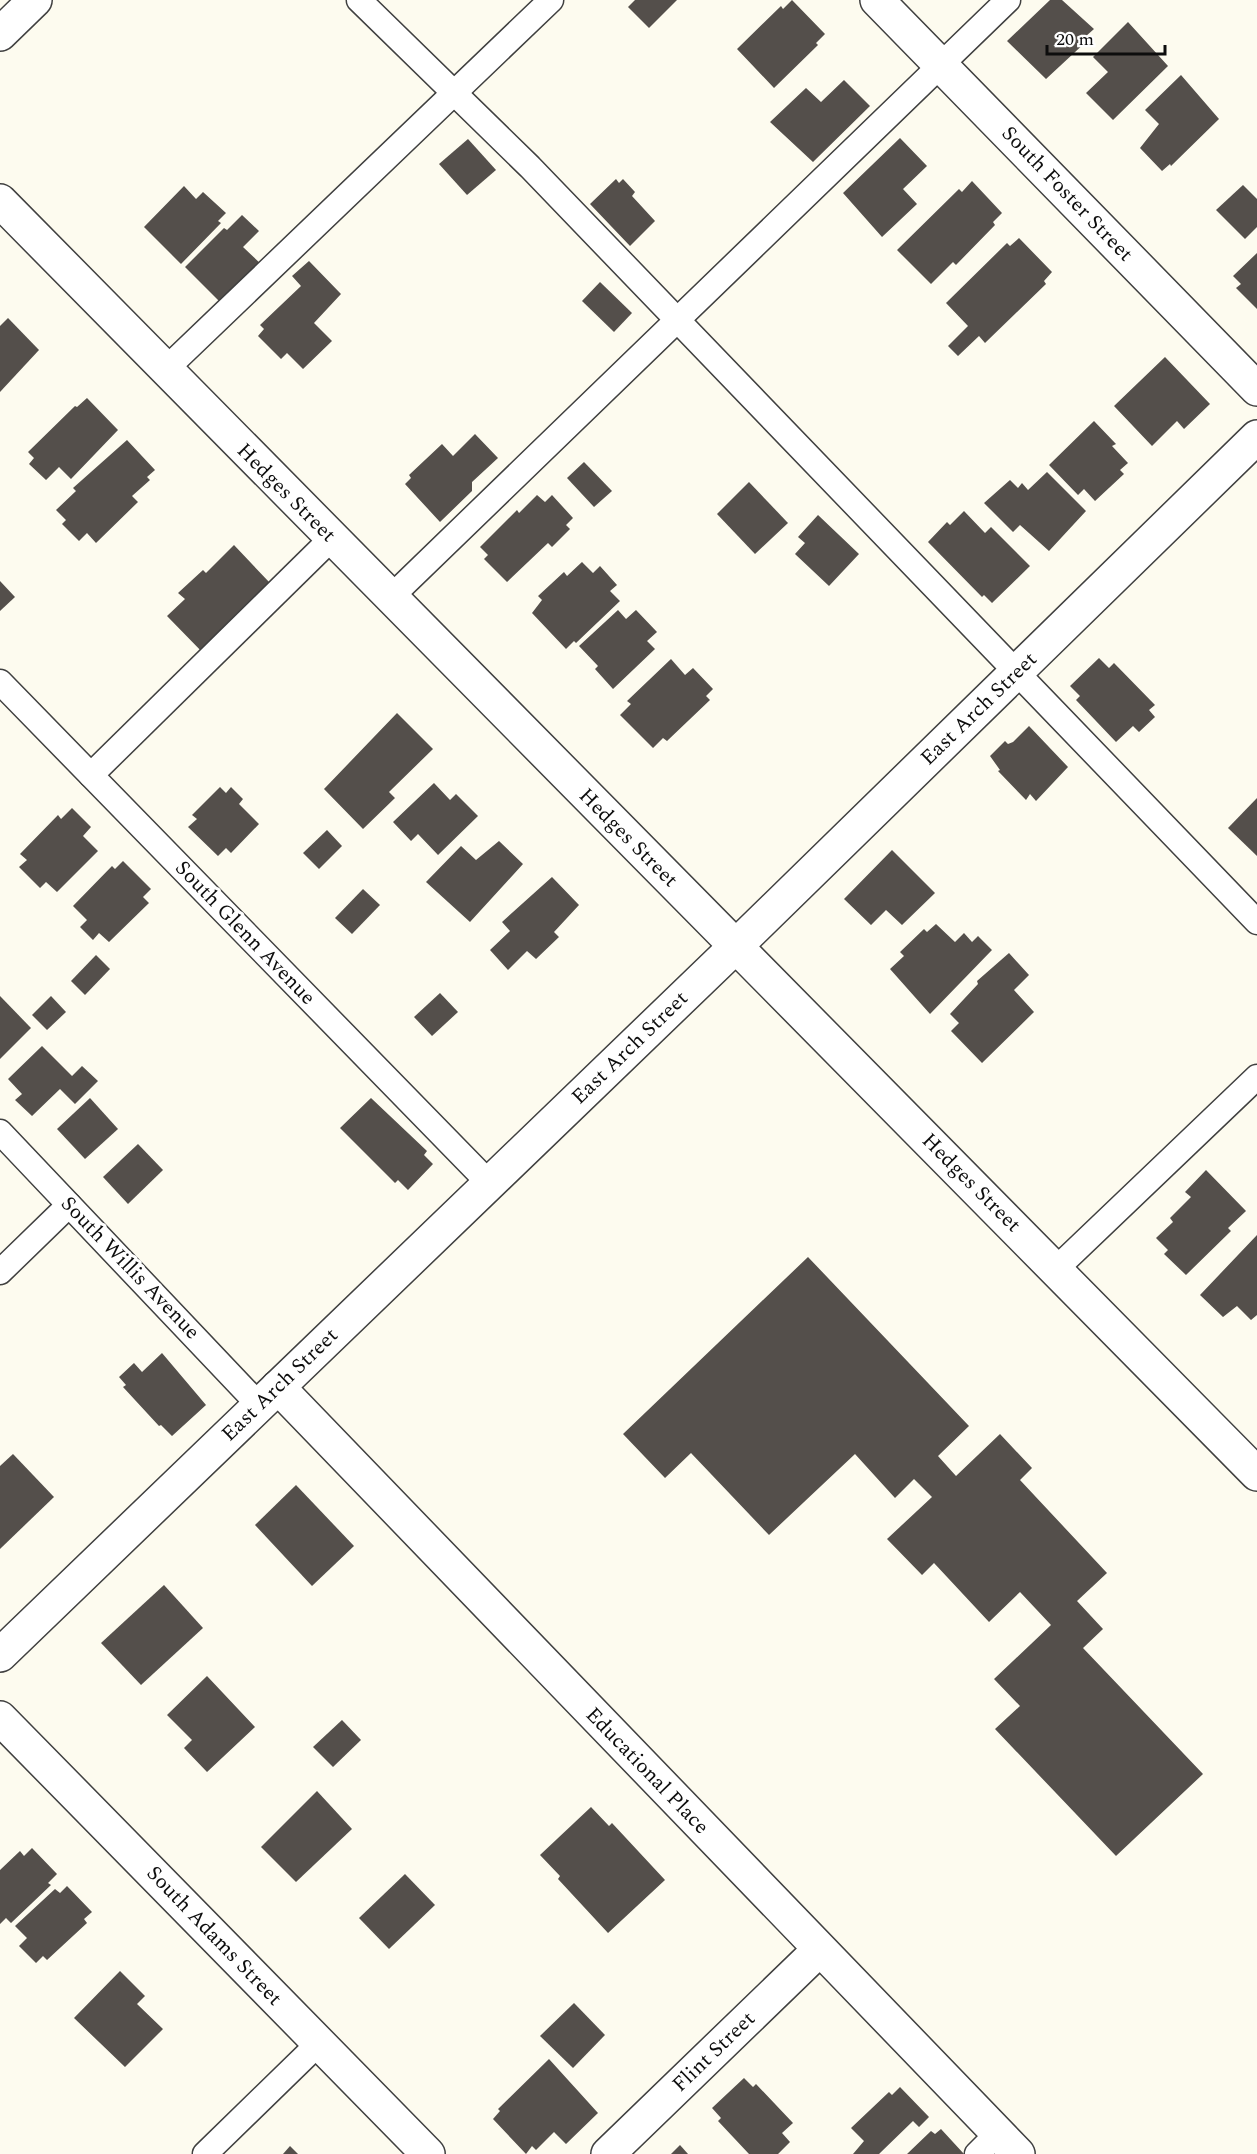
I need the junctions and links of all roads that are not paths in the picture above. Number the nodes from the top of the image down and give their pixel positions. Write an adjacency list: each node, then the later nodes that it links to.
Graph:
1 (35, 0): 6 (street)
2 (359, 0): 8 (lane)
3 (551, 0): 8 (lane)
4 (877, 0): 7 (street, South Foster Street)
5 (1008, 0): 7 (lane)
6 (0, 34)
7 (941, 65): 10 (lane); 12 (street, South Foster Street)
8 (454, 94): 10 (lane); 11 (lane)
9 (0, 201): 11 (street, Hedges Street)
10 (677, 322): 15 (lane); 16 (lane)
11 (165, 370): 14 (street, Hedges Street)
12 (1257, 389)
13 (1257, 437): 16 (street, East Arch Street)
14 (331, 538): 15 (street, Hedges Street); 18 (lane)
15 (390, 598): 20 (street, Hedges Street)
16 (1017, 672): 19 (lane); 20 (street, East Arch Street)
17 (0, 682): 18 (lane, South Glenn Avenue)
18 (91, 775): 23 (lane, South Glenn Avenue)
19 (1257, 922)
20 (736, 946): 23 (street, East Arch Street); 25 (street, Hedges Street)
21 (1257, 1077): 25 (lane)
22 (0, 1132): 24 (lane, South Willis Avenue)
23 (489, 1183): 27 (street, East Arch Street)
24 (69, 1205): 26 (lane); 27 (lane, South Willis Avenue)
25 (1056, 1269): 28 (street, Hedges Street)
26 (0, 1272)
27 (268, 1396): 29 (street, East Arch Street); 31 (street, Educational Place)
28 (1257, 1474)
29 (0, 1655)
30 (0, 1718): 32 (street, South Adams Street)
31 (819, 1950): 33 (street, Educational Place); 36 (street, Flint Street)
32 (319, 2043): 34 (lane); 35 (street, South Adams Street)
33 (997, 2147)
34 (205, 2154)
35 (428, 2154)
36 (608, 2154)

